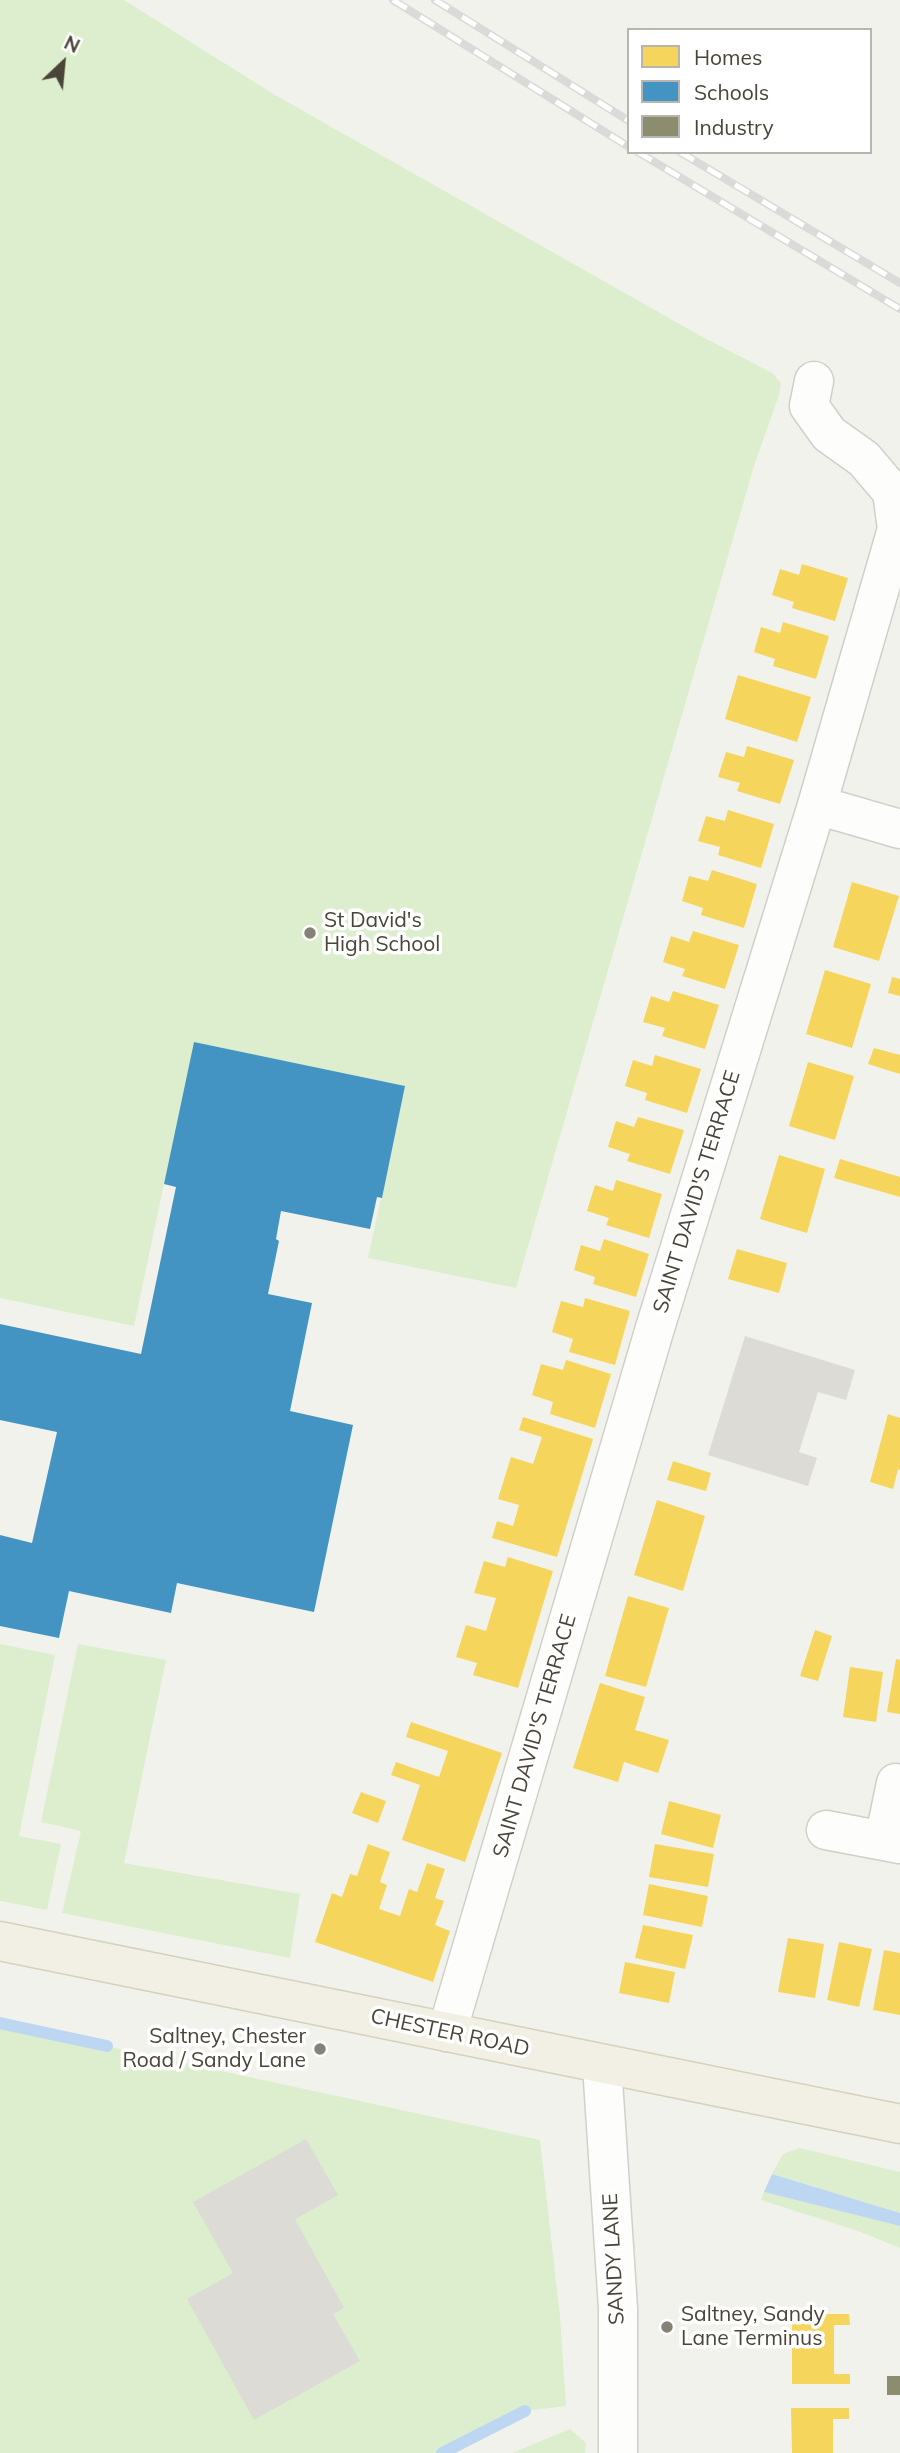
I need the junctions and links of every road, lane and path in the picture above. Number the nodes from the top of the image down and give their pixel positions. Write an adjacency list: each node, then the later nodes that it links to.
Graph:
1 (814, 381): 2 (street, SAINT DAVID'S TERRACE)
2 (817, 805): 3 (street); 8 (street, SAINT DAVID'S TERRACE)
3 (900, 829)
4 (896, 1783): 6 (street)
5 (826, 1830): 6 (street)
6 (892, 1843)
7 (0, 1941): 8 (main road, CHESTER ROAD)
8 (447, 2032): 9 (main road, CHESTER ROAD)
9 (602, 2065): 10 (main road, CHESTER ROAD); 11 (street, SANDY LANE)
10 (900, 2124)
11 (618, 2453)

